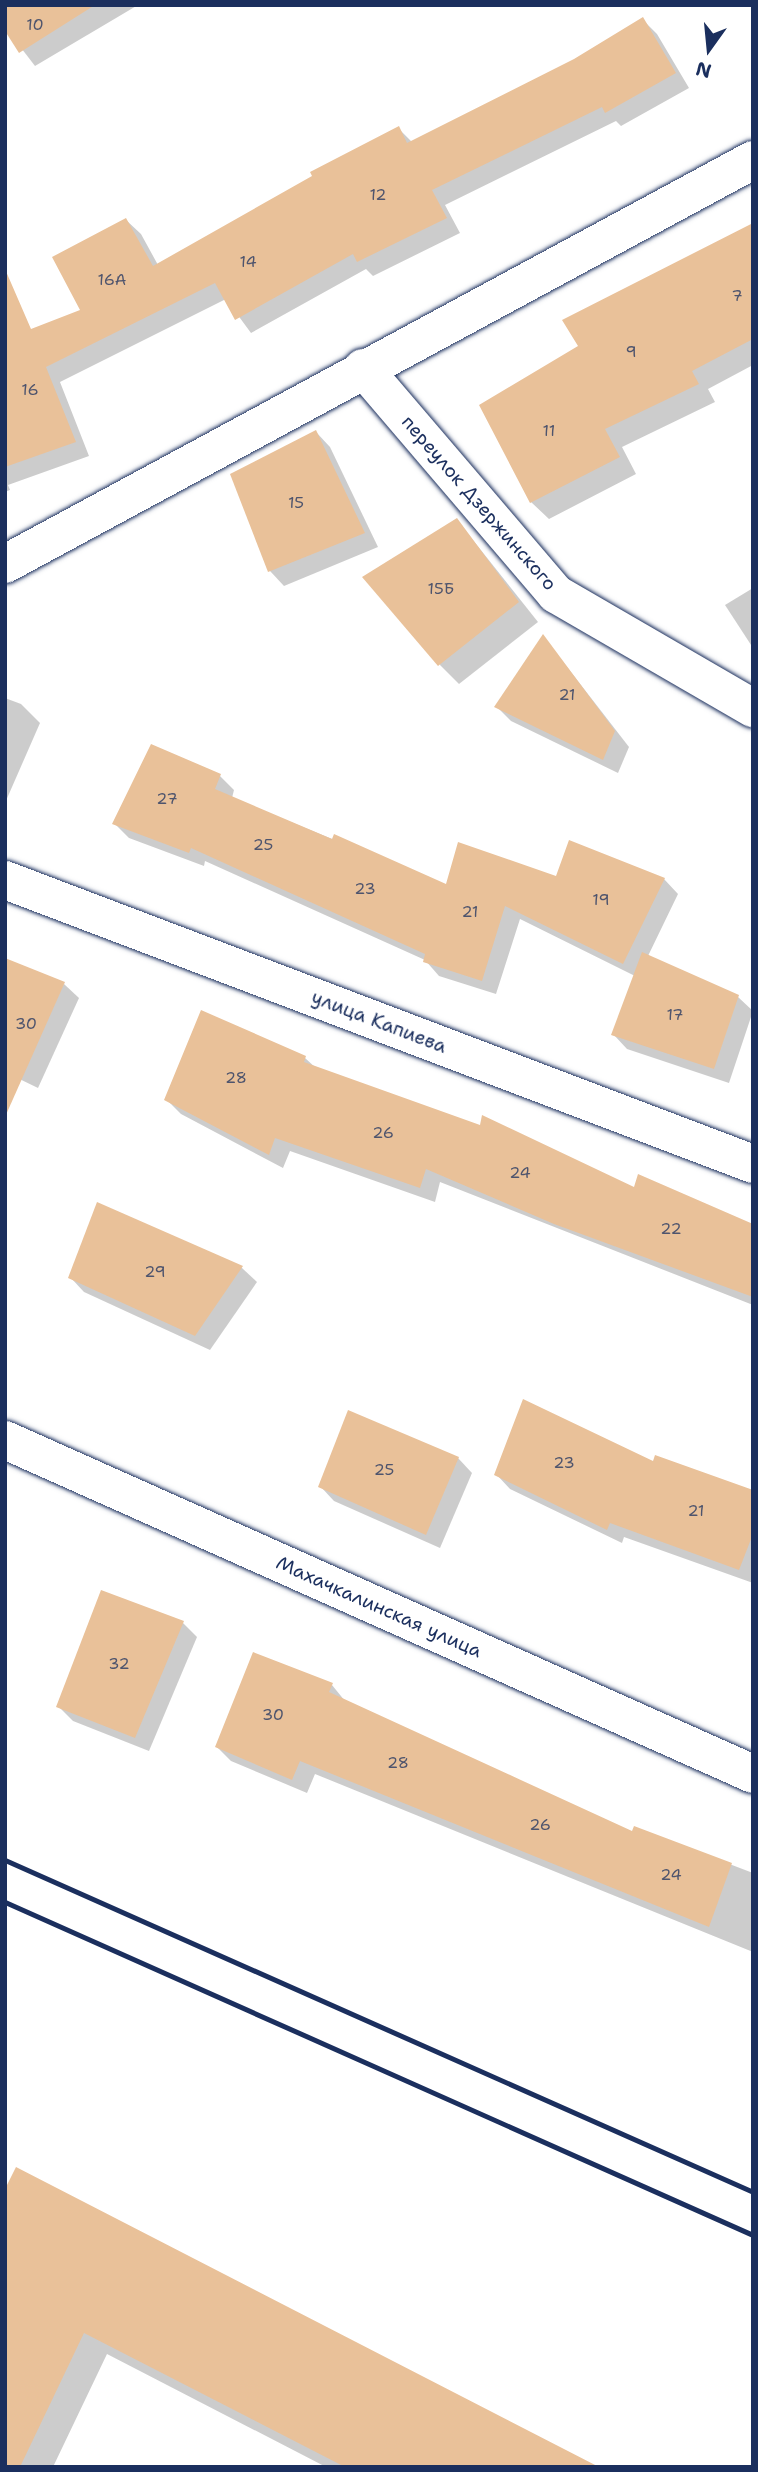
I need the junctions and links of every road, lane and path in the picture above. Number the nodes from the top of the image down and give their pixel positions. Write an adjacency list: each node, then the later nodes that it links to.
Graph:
1 (753, 160): 2 (street)
2 (363, 368): 3 (street); 4 (street, переулок Дзержинского)
3 (5, 564)
4 (753, 708)
5 (5, 880): 6 (street, улица Капиева)
6 (753, 1164)
7 (5, 1440): 8 (street, Махачкалинская улица)
8 (753, 1774)

